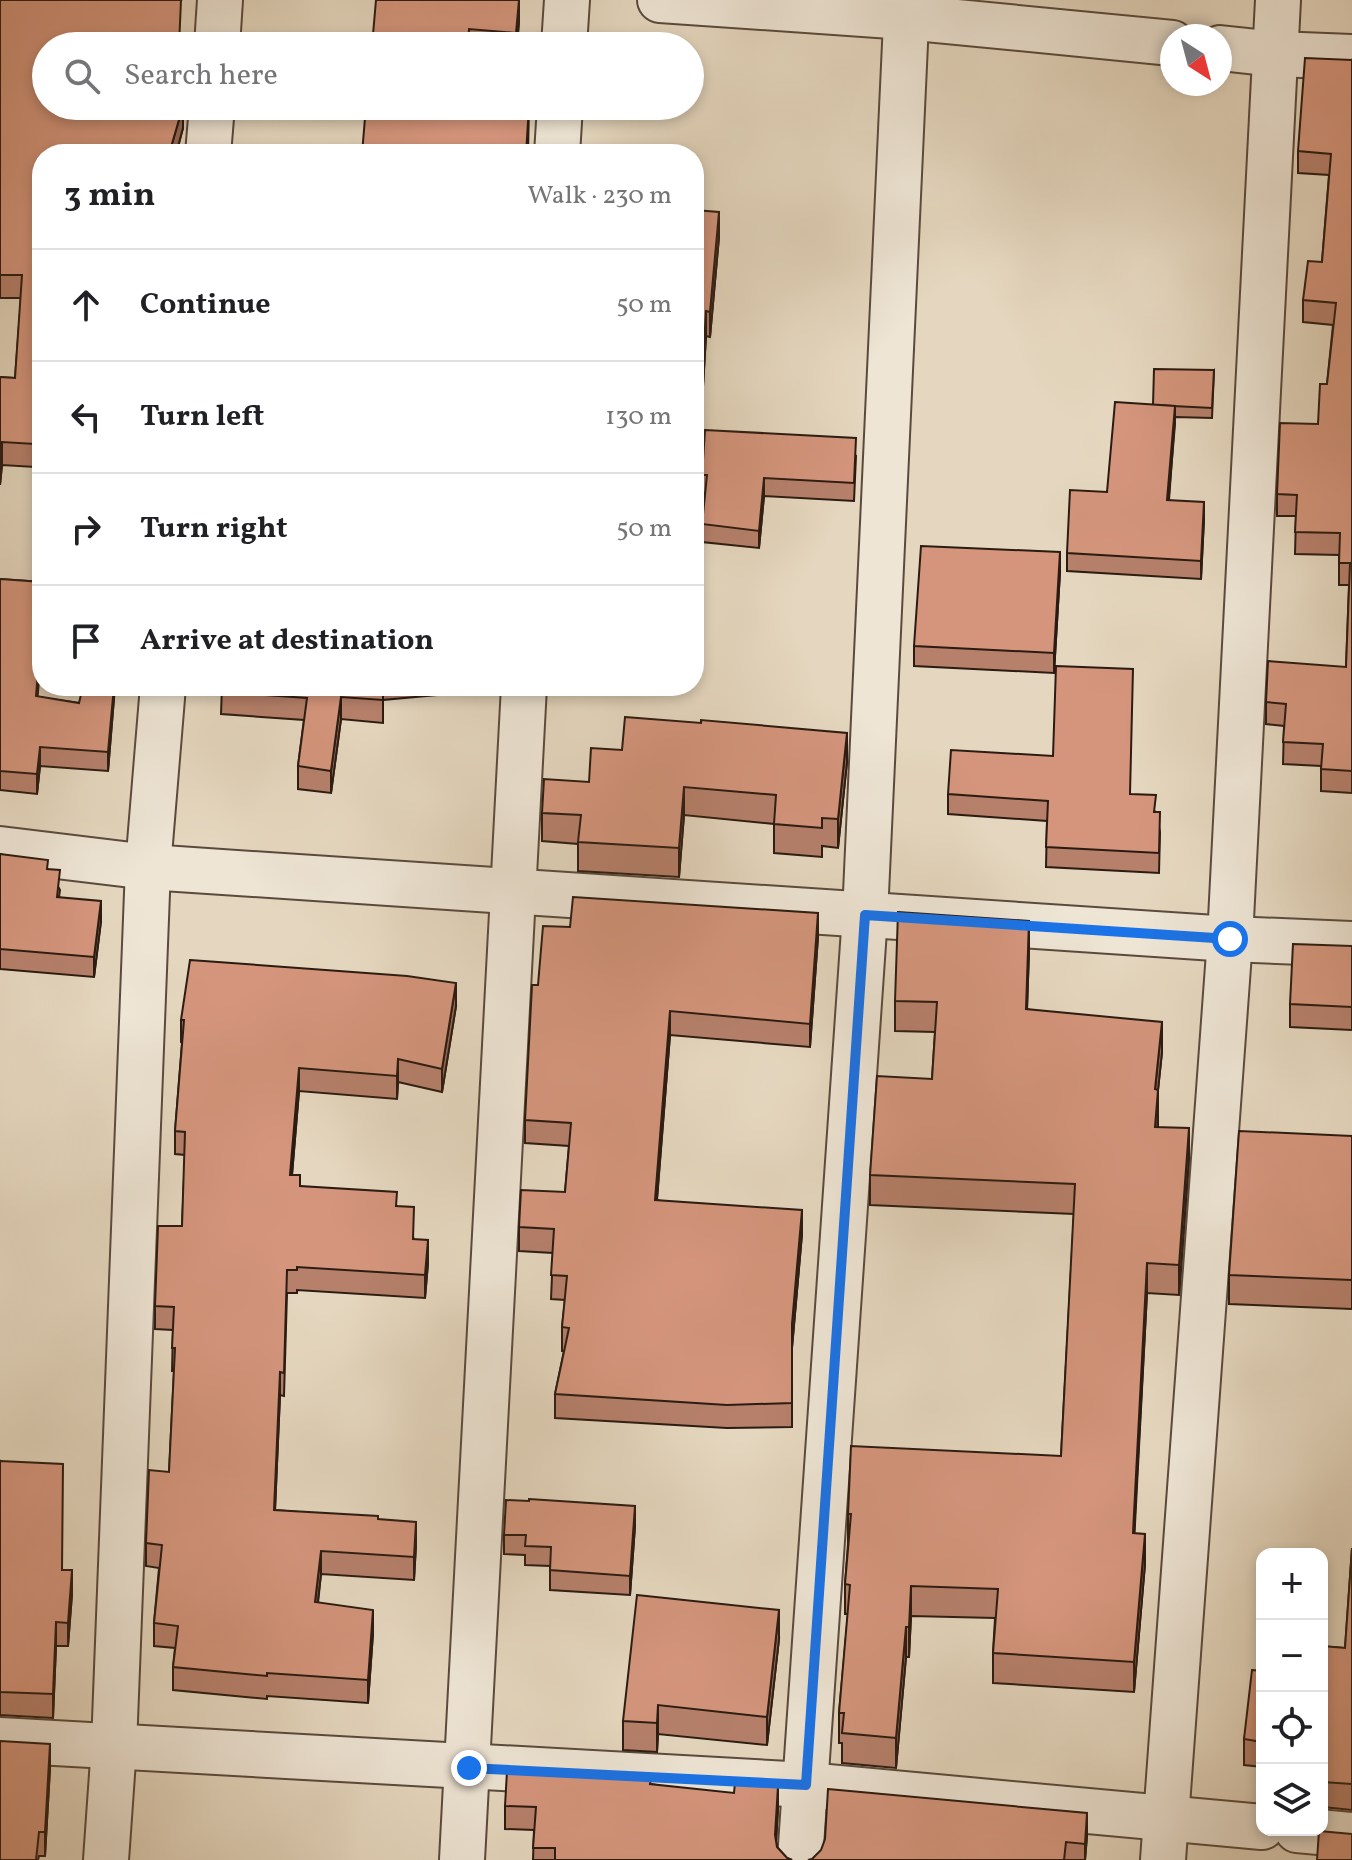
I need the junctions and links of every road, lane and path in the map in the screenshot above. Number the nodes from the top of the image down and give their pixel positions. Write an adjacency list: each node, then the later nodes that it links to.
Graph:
1 (220, 0): 6 (street)
2 (567, 0): 7 (street)
3 (660, 0): 5 (street)
4 (1278, 0): 10 (street)
5 (906, 8): 8 (street); 21 (street)
6 (218, 32)
7 (565, 32)
8 (1160, 41)
9 (1232, 49): 10 (street)
10 (1276, 54): 11 (street); 22 (street)
11 (1352, 57)
12 (211, 120): 14 (street)
13 (559, 120): 15 (street)
14 (209, 144)
15 (558, 144)
16 (162, 696): 19 (street)
17 (523, 696): 20 (street)
18 (0, 849): 19 (street)
19 (148, 867): 20 (street); 25 (street)
20 (511, 892): 21 (street); 26 (street)
21 (865, 915): 22 (street); 27 (street)
22 (1230, 939): 23 (street); 31 (street)
23 (1352, 944)
24 (0, 1740): 25 (street)
25 (114, 1746): 26 (street); 32 (street)
26 (469, 1768): 27 (street); 33 (street)
27 (806, 1785): 31 (street); 34 (street)
28 (1256, 1828): 31 (street)
29 (1328, 1833): 30 (street)
30 (1352, 1835)
31 (1165, 1840)
32 (106, 1860)
33 (462, 1860)
34 (800, 1860)

